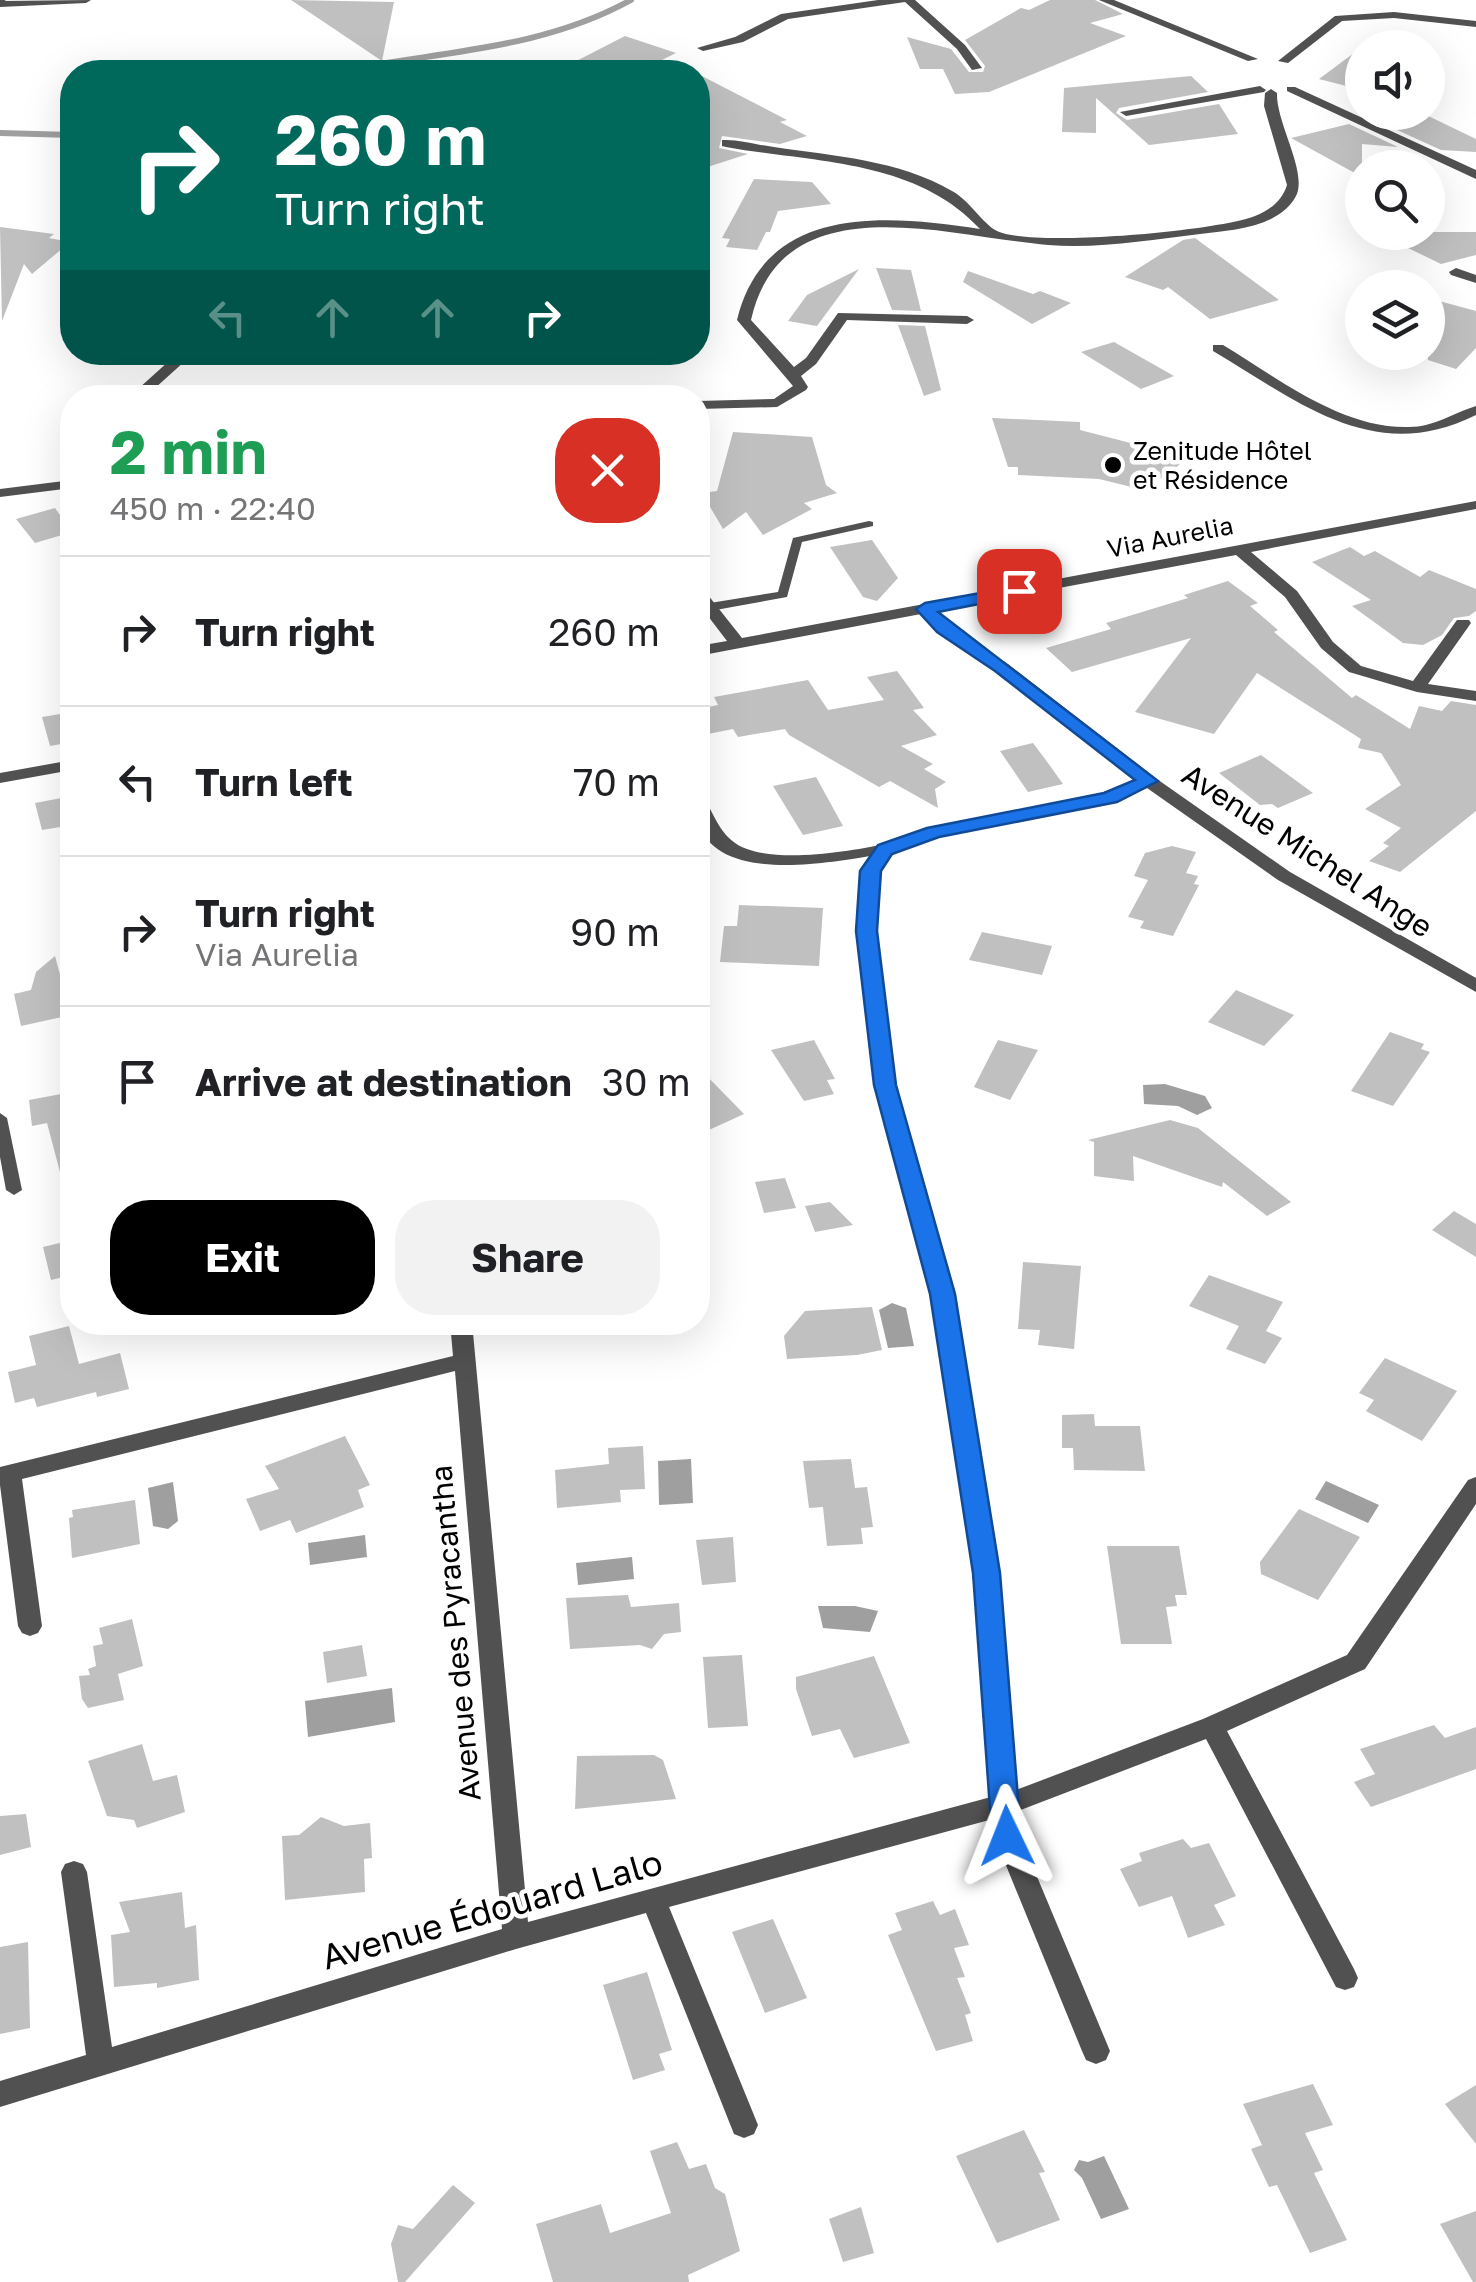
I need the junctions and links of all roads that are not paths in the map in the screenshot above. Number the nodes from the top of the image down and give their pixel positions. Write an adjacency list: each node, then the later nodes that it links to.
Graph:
1 (86, 0): 5 (street)
2 (779, 0): 6 (street)
3 (905, 0): 6 (street); 10 (street)
4 (1104, 0): 9 (street)
5 (0, 2)
6 (786, 16): 8 (street)
7 (1476, 24): 11 (street)
8 (703, 48)
9 (1252, 60): 11 (street); 12 (street)
10 (976, 68)
11 (1284, 75): 12 (street); 15 (street)
12 (1266, 92): 13 (street); 18 (street)
13 (1126, 112)
14 (726, 143): 18 (street)
15 (1452, 163): 16 (street); 17 (street)
16 (1445, 166)
17 (1475, 173)
18 (990, 233): 24 (street)
19 (1456, 272): 20 (street)
20 (1476, 278)
21 (967, 320): 24 (street)
22 (1218, 348): 27 (street)
23 (173, 365): 25 (street)
24 (794, 374): 26 (street)
25 (150, 385)
26 (710, 406)
27 (1476, 410)
28 (60, 484): 29 (street)
29 (0, 493)
30 (1476, 505): 32 (street, Via Aurelia)
31 (869, 524): 33 (lane)
32 (1239, 549): 34 (street, Via Aurelia); 38 (street)
33 (710, 607): 36 (street)
34 (925, 609): 36 (street, Via Aurelia); 42 (street, Avenue Michel Ange)
35 (1462, 623): 38 (street)
36 (738, 644): 37 (street, Via Aurelia)
37 (710, 649)
38 (1417, 687): 39 (street)
39 (1476, 696)
40 (60, 768): 41 (street)
41 (0, 778)
42 (1148, 781): 44 (street); 45 (street, Avenue Michel Ange)
43 (710, 825): 44 (street)
44 (885, 850): 54 (street)
45 (1476, 986)
46 (0, 1118): 47 (lane)
47 (14, 1190)
48 (462, 1335): 49 (street, Avenue des Pyracantha)
49 (464, 1362): 50 (street); 57 (street, Avenue des Pyracantha)
50 (5, 1475): 52 (street)
51 (1476, 1486): 53 (street, Avenue Édouard Lalo)
52 (30, 1626)
53 (1212, 1726): 54 (street, Avenue Édouard Lalo); 58 (street)
54 (1007, 1804): 56 (street, Avenue Édouard Lalo); 59 (street)
55 (74, 1872): 60 (street)
56 (653, 1900): 57 (street, Avenue Édouard Lalo); 62 (street)
57 (516, 1937): 60 (street, Avenue Édouard Lalo)
58 (1345, 1978)
59 (1096, 2051)
60 (101, 2063): 61 (street, Avenue Édouard Lalo)
61 (0, 2094)
62 (744, 2125)

